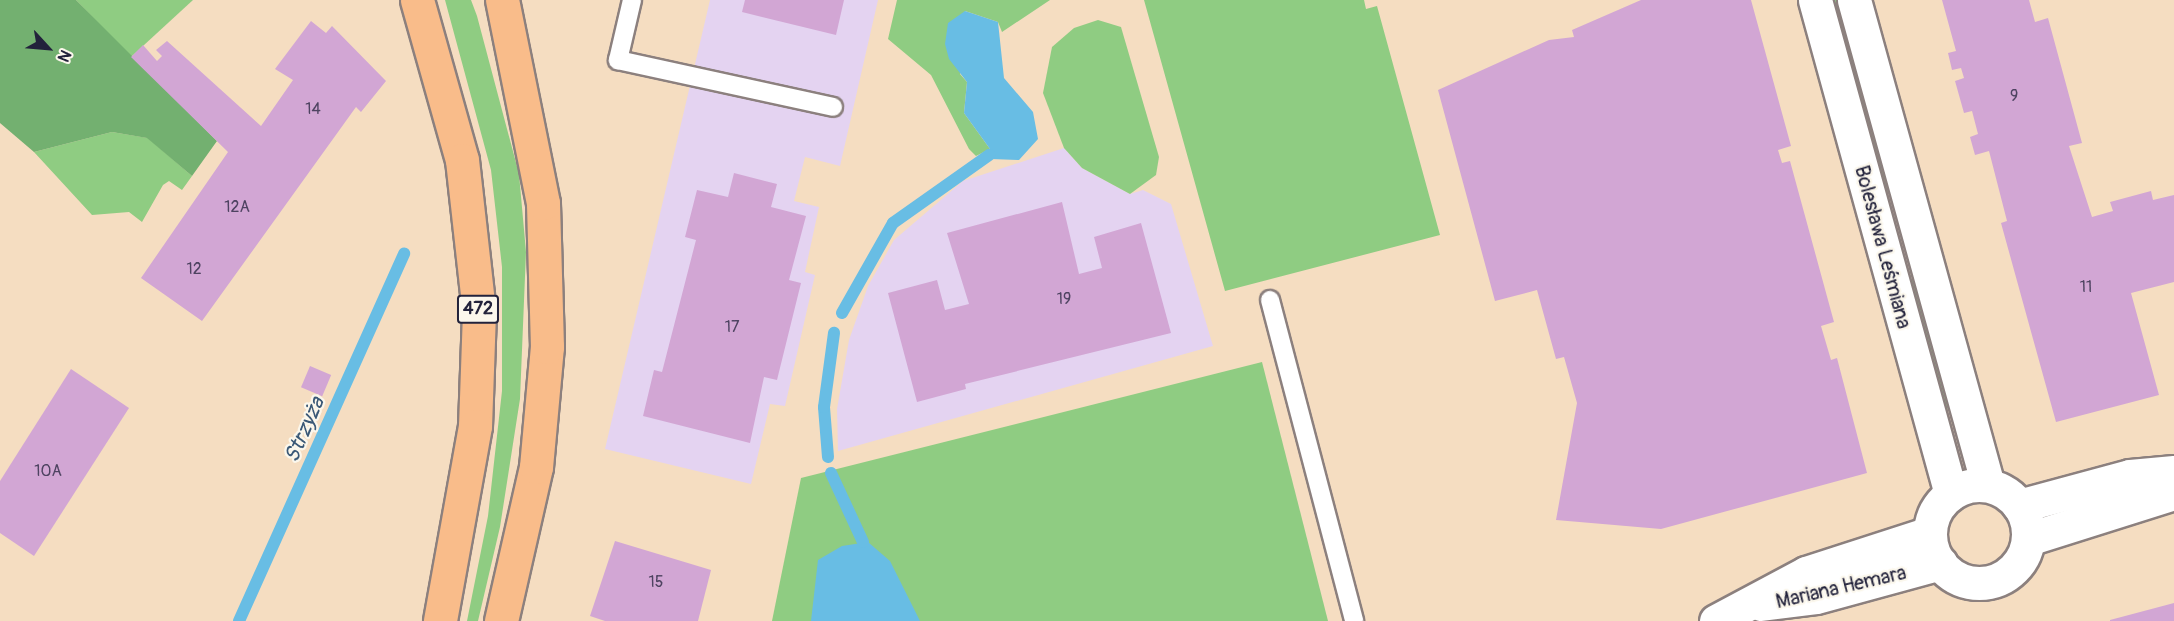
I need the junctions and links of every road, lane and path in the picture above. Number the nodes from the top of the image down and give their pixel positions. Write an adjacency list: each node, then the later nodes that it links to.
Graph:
1 (417, 0): 17 (main road, 472)
2 (502, 0): 18 (main road)
3 (632, 0): 6 (lane)
4 (1815, 0): 11 (street, Bolesława Leśmiana)
5 (1854, 0): 9 (street, Bolesława Leśmiana)
6 (833, 107)
7 (1270, 300): 19 (lane)
8 (2174, 472): 12 (street)
9 (1988, 485): 11 (street); 12 (street)
10 (2174, 493): 14 (street)
11 (1951, 494): 13 (street)
12 (2019, 506): 14 (street)
13 (1929, 533): 15 (street); 16 (street, Mariana Hemara)
14 (2028, 539): 15 (street)
15 (1940, 563): 16 (street, Mariana Hemara)
16 (1728, 614)
17 (440, 621)
18 (501, 621)
19 (1354, 621)

